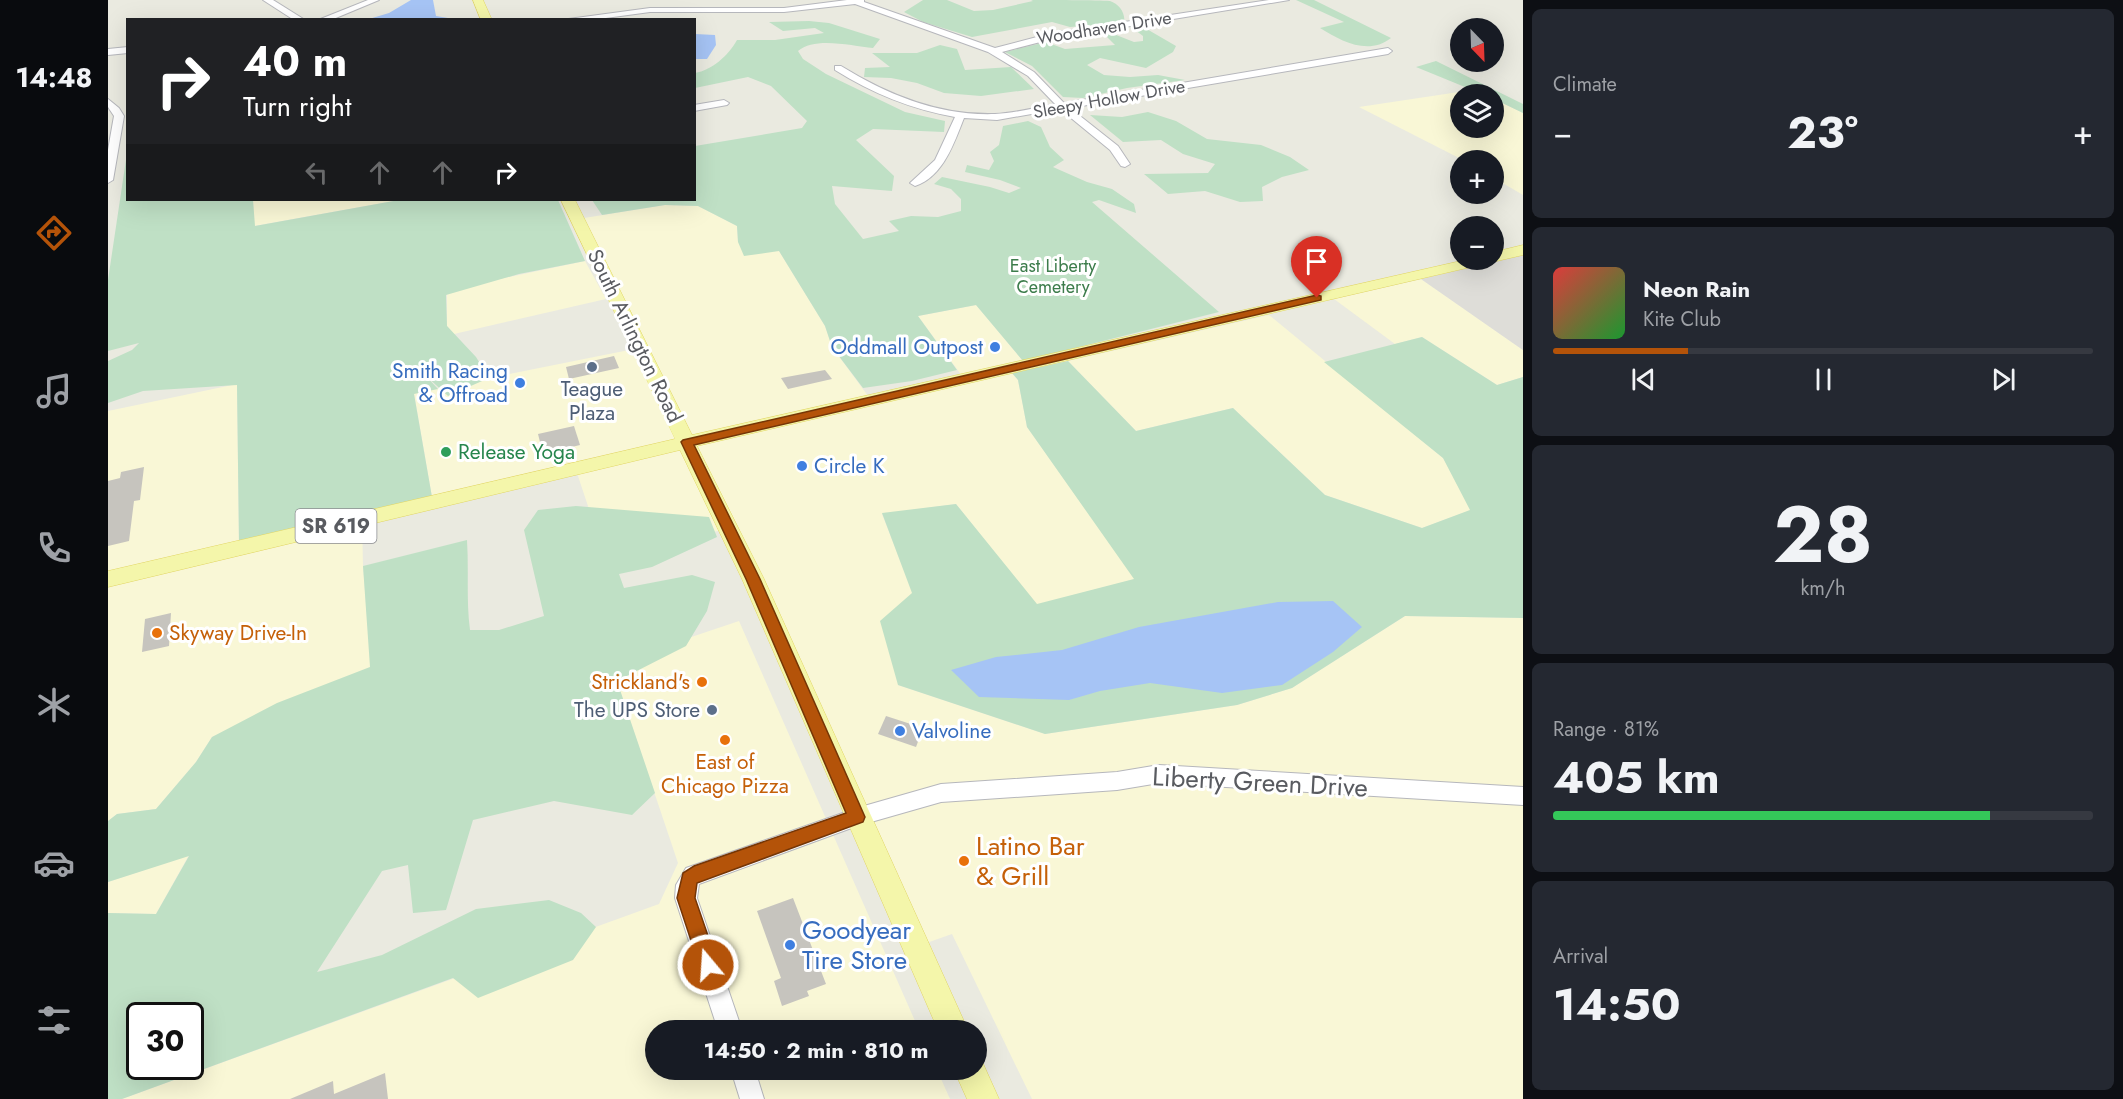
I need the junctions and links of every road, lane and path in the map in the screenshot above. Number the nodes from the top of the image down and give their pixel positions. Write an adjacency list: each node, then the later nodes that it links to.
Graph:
1 (267, 0): 8 (street)
2 (375, 0): 9 (street)
3 (386, 0): 10 (street)
4 (478, 0): 11 (main road)
5 (865, 0): 7 (street)
6 (1285, 0): 13 (street, Woodhaven Drive)
7 (853, 1): 12 (street); 13 (street)
8 (298, 18)
9 (327, 18)
10 (341, 18)
11 (486, 18)
12 (583, 18)
13 (995, 51): 20 (street)
14 (1388, 51): 20 (street, Sleepy Hollow Drive)
15 (126, 52): 16 (street)
16 (108, 53)
17 (838, 68): 22 (street, Sleepy Hollow Drive)
18 (724, 103): 21 (street)
19 (112, 106): 24 (street)
20 (1063, 107): 22 (street, Sleepy Hollow Drive); 23 (street)
21 (696, 108)
22 (960, 116): 25 (street)
23 (1125, 164)
24 (108, 180)
25 (915, 183)
26 (568, 201): 30 (main road, South Arlington Road)
27 (1523, 250): 28 (main road)
28 (1504, 255)
29 (1450, 268): 30 (main road, SR 619)
30 (687, 442): 31 (main road, SR 619); 33 (main road, South Arlington Road)
31 (108, 579)
32 (1523, 796): 33 (street, Liberty Green Drive)
33 (857, 817): 34 (street, Liberty Green Drive); 35 (main road, South Arlington Road)
34 (727, 1020)
35 (948, 1020)
36 (746, 1080): 38 (street)
37 (974, 1080): 39 (main road)
38 (752, 1099)
39 (983, 1099)

